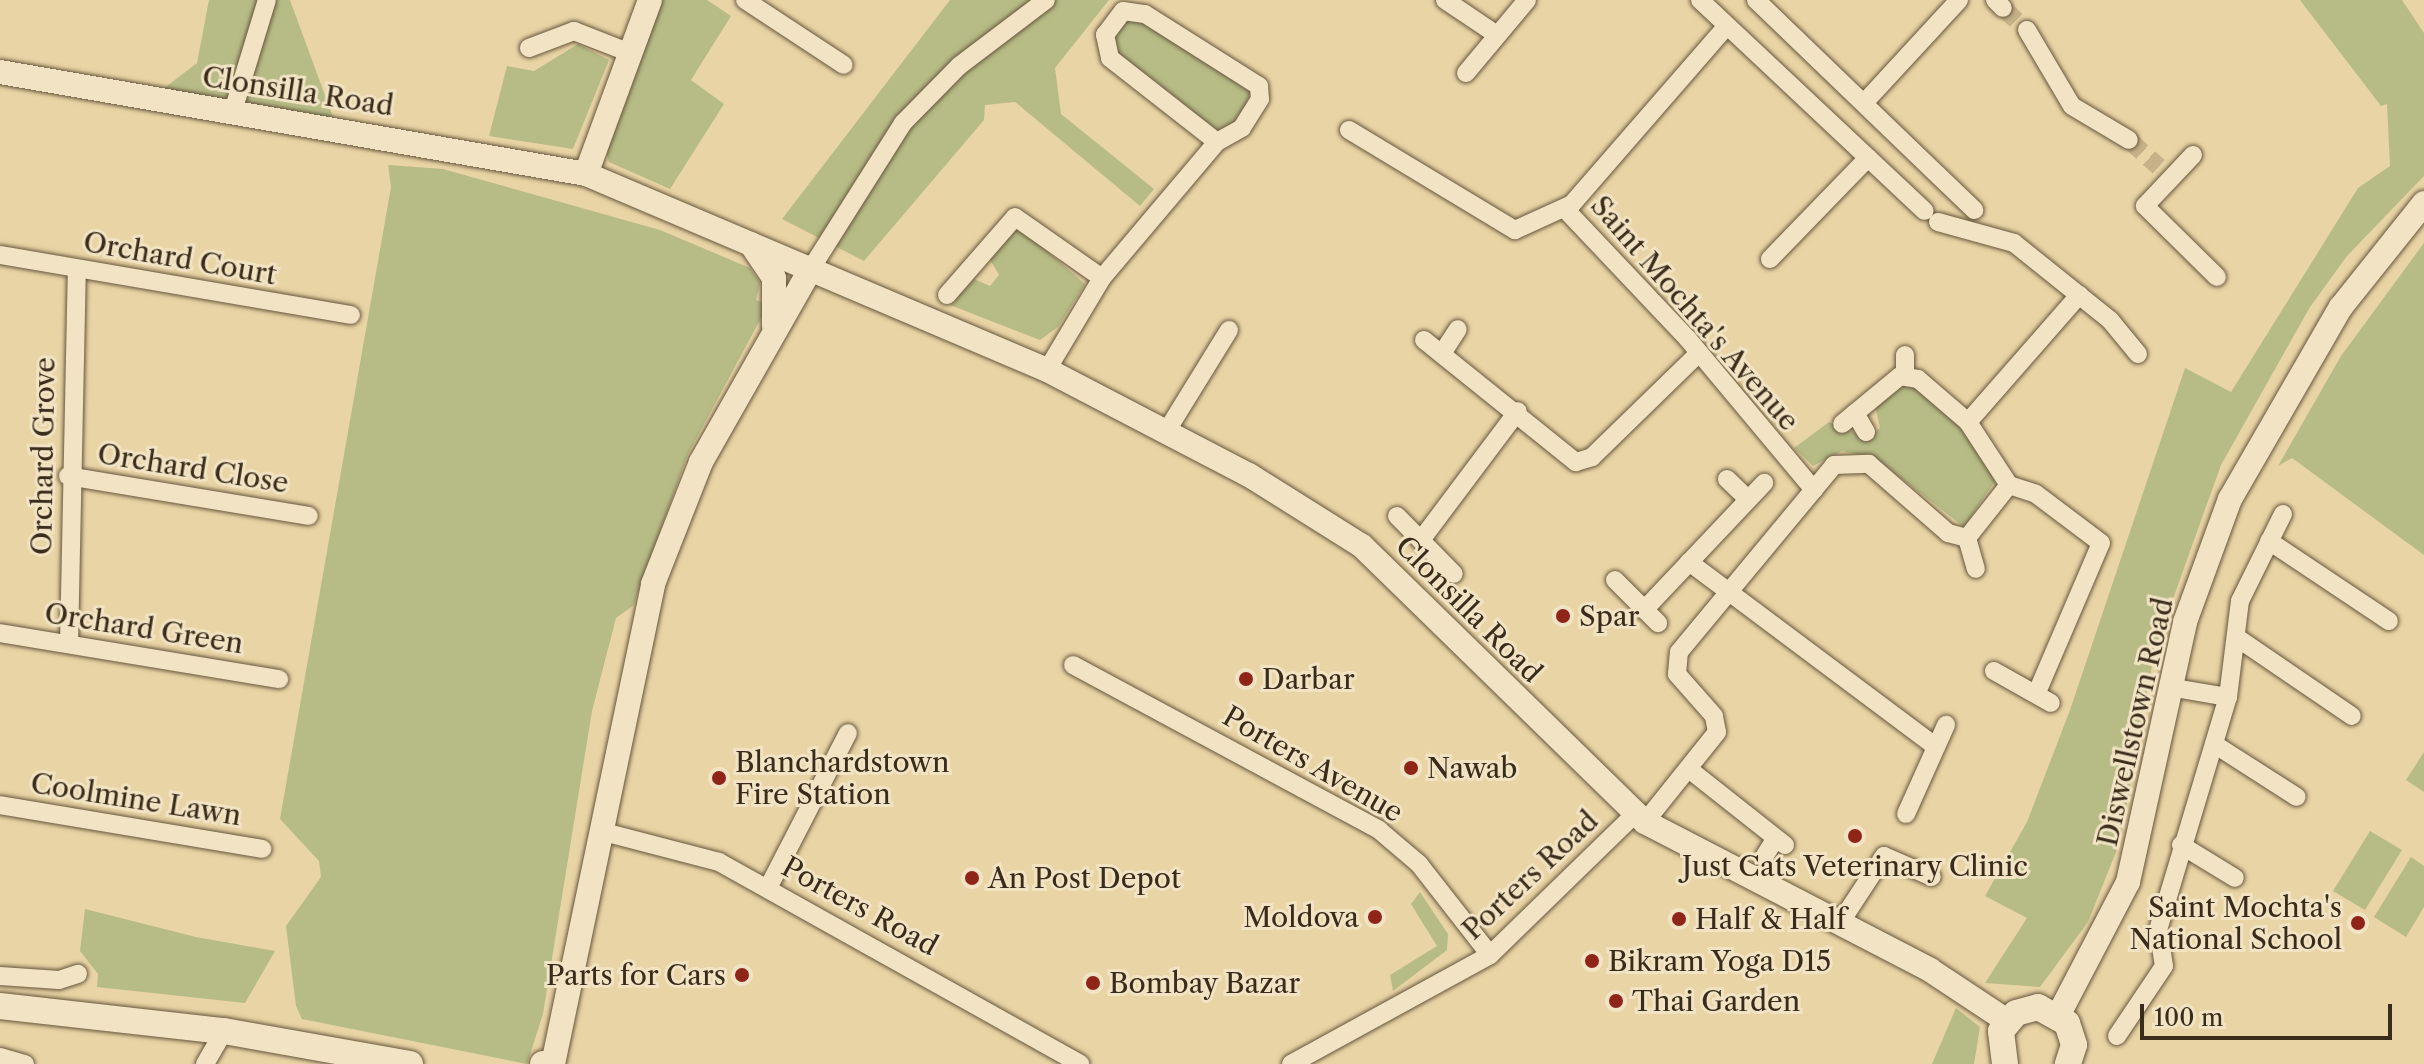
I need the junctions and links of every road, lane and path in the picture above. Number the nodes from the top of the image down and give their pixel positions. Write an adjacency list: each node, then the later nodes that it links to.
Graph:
1 (267, 0): 19 (street)
2 (650, 0): 14 (street)
3 (745, 0): 15 (street)
4 (1046, 0): 32 (street)
5 (1445, 0): 12 (street)
6 (1527, 0): 12 (street)
7 (1700, 0): 10 (street)
8 (1756, 0): 18 (street)
9 (1959, 0): 18 (street)
10 (1725, 28): 24 (street); 27 (street, Saint Mochta's Avenue)
11 (2027, 30): 21 (street)
12 (1497, 35): 17 (street)
13 (529, 48): 14 (street)
14 (628, 52): 25 (street)
15 (844, 65)
16 (0, 72): 19 (street, Clonsilla Road)
17 (1466, 73)
18 (1864, 103): 28 (street)
19 (233, 111): 25 (street, Clonsilla Road)
20 (1349, 130): 27 (street)
21 (2129, 140)
22 (1217, 142): 22 (street); 35 (street)
23 (2193, 155): 34 (street)
24 (1868, 158): 31 (street); 37 (street)
25 (586, 174): 29 (street, Clonsilla Road)
26 (2424, 203): 79 (street, Diswellstown Road)
27 (1565, 209): 44 (street, Saint Mochta's Avenue)
28 (1974, 210)
29 (751, 244): 32 (street, Clonsilla Road); 41 (street)
30 (0, 255): 33 (street, Orchard Court)
31 (1770, 259)
32 (812, 267): 41 (street); 47 (street, Clonsilla Road)
33 (77, 269): 38 (street, Orchard Court); 53 (street, Orchard Grove)
34 (2217, 277)
35 (1102, 278): 36 (street); 47 (street)
36 (947, 295)
37 (2079, 295): 45 (street); 50 (street)
38 (351, 315)
39 (1458, 329): 43 (street)
40 (1229, 330): 51 (street)
41 (774, 332): 91 (street)
42 (1424, 340): 43 (street)
43 (1443, 352): 49 (street)
44 (1699, 353): 49 (street); 57 (street, Saint Mochta's Avenue)
45 (2138, 354)
46 (1905, 355): 48 (street)
47 (1047, 370): 51 (street, Clonsilla Road)
48 (1905, 376): 50 (street); 52 (street)
49 (1518, 411): 63 (street)
50 (1968, 422): 56 (street)
51 (1166, 432): 90 (street, Clonsilla Road)
52 (1866, 432)
53 (68, 476): 60 (street, Orchard Close); 75 (street, Orchard Grove)
54 (1727, 479): 58 (street)
55 (1764, 483): 58 (street)
56 (2009, 485): 62 (street); 77 (street)
57 (1814, 490): 62 (street); 69 (street)
58 (1748, 499): 65 (street)
59 (2283, 514): 64 (street)
60 (309, 516)
61 (1397, 516): 63 (street)
62 (1967, 538): 66 (street)
63 (1421, 540): 67 (street)
64 (2269, 541): 71 (street); 74 (street)
65 (1689, 562): 69 (street); 70 (street)
66 (1976, 569)
67 (1454, 574)
68 (1615, 580): 70 (street)
69 (1727, 594): 85 (street); 86 (street, Porters Road)
70 (1644, 610): 72 (street)
71 (2389, 621)
72 (1658, 623)
73 (0, 633): 75 (street, Orchard Green)
74 (2236, 637): 80 (street); 81 (street)
75 (69, 644): 78 (street, Orchard Green)
76 (1073, 665): 99 (street, Porters Avenue)
77 (1994, 671)
78 (279, 679)
79 (2169, 687): 80 (street); 103 (street, Diswellstown Road)
80 (2228, 697): 84 (street)
81 (2352, 716)
82 (1946, 725): 85 (street)
83 (848, 733): 97 (street)
84 (2214, 744): 87 (street); 92 (street)
85 (1934, 745): 89 (street)
86 (1690, 770): 90 (street, Porters Road); 94 (street)
87 (2297, 797)
88 (0, 805): 93 (street, Coolmine Lawn)
89 (1906, 814)
90 (1640, 818): 98 (street, Clonsilla Road); 99 (street, Porters Road)
91 (600, 831): 97 (street, Porters Road); 112 (street)
92 (2181, 845): 96 (street); 106 (street)
93 (262, 849)
94 (1764, 857)
95 (1932, 877): 98 (street)
96 (2235, 878)
97 (769, 886): 113 (street, Porters Road)
98 (1840, 923): 104 (street, Clonsilla Road)
99 (1490, 955): 114 (street, Porters Road)
100 (78, 974): 101 (street)
101 (0, 976)
102 (0, 1006): 105 (main road)
103 (2059, 1014): 104 (main road); 115 (main road)
104 (2007, 1021): 108 (main road)
105 (224, 1031): 110 (street); 111 (main road)
106 (2117, 1036)
107 (0, 1057): 109 (street)
108 (2000, 1061)
109 (25, 1064)
110 (205, 1064)
111 (410, 1064)
112 (553, 1064)
113 (1080, 1064)
114 (1291, 1064)
115 (2068, 1064)

